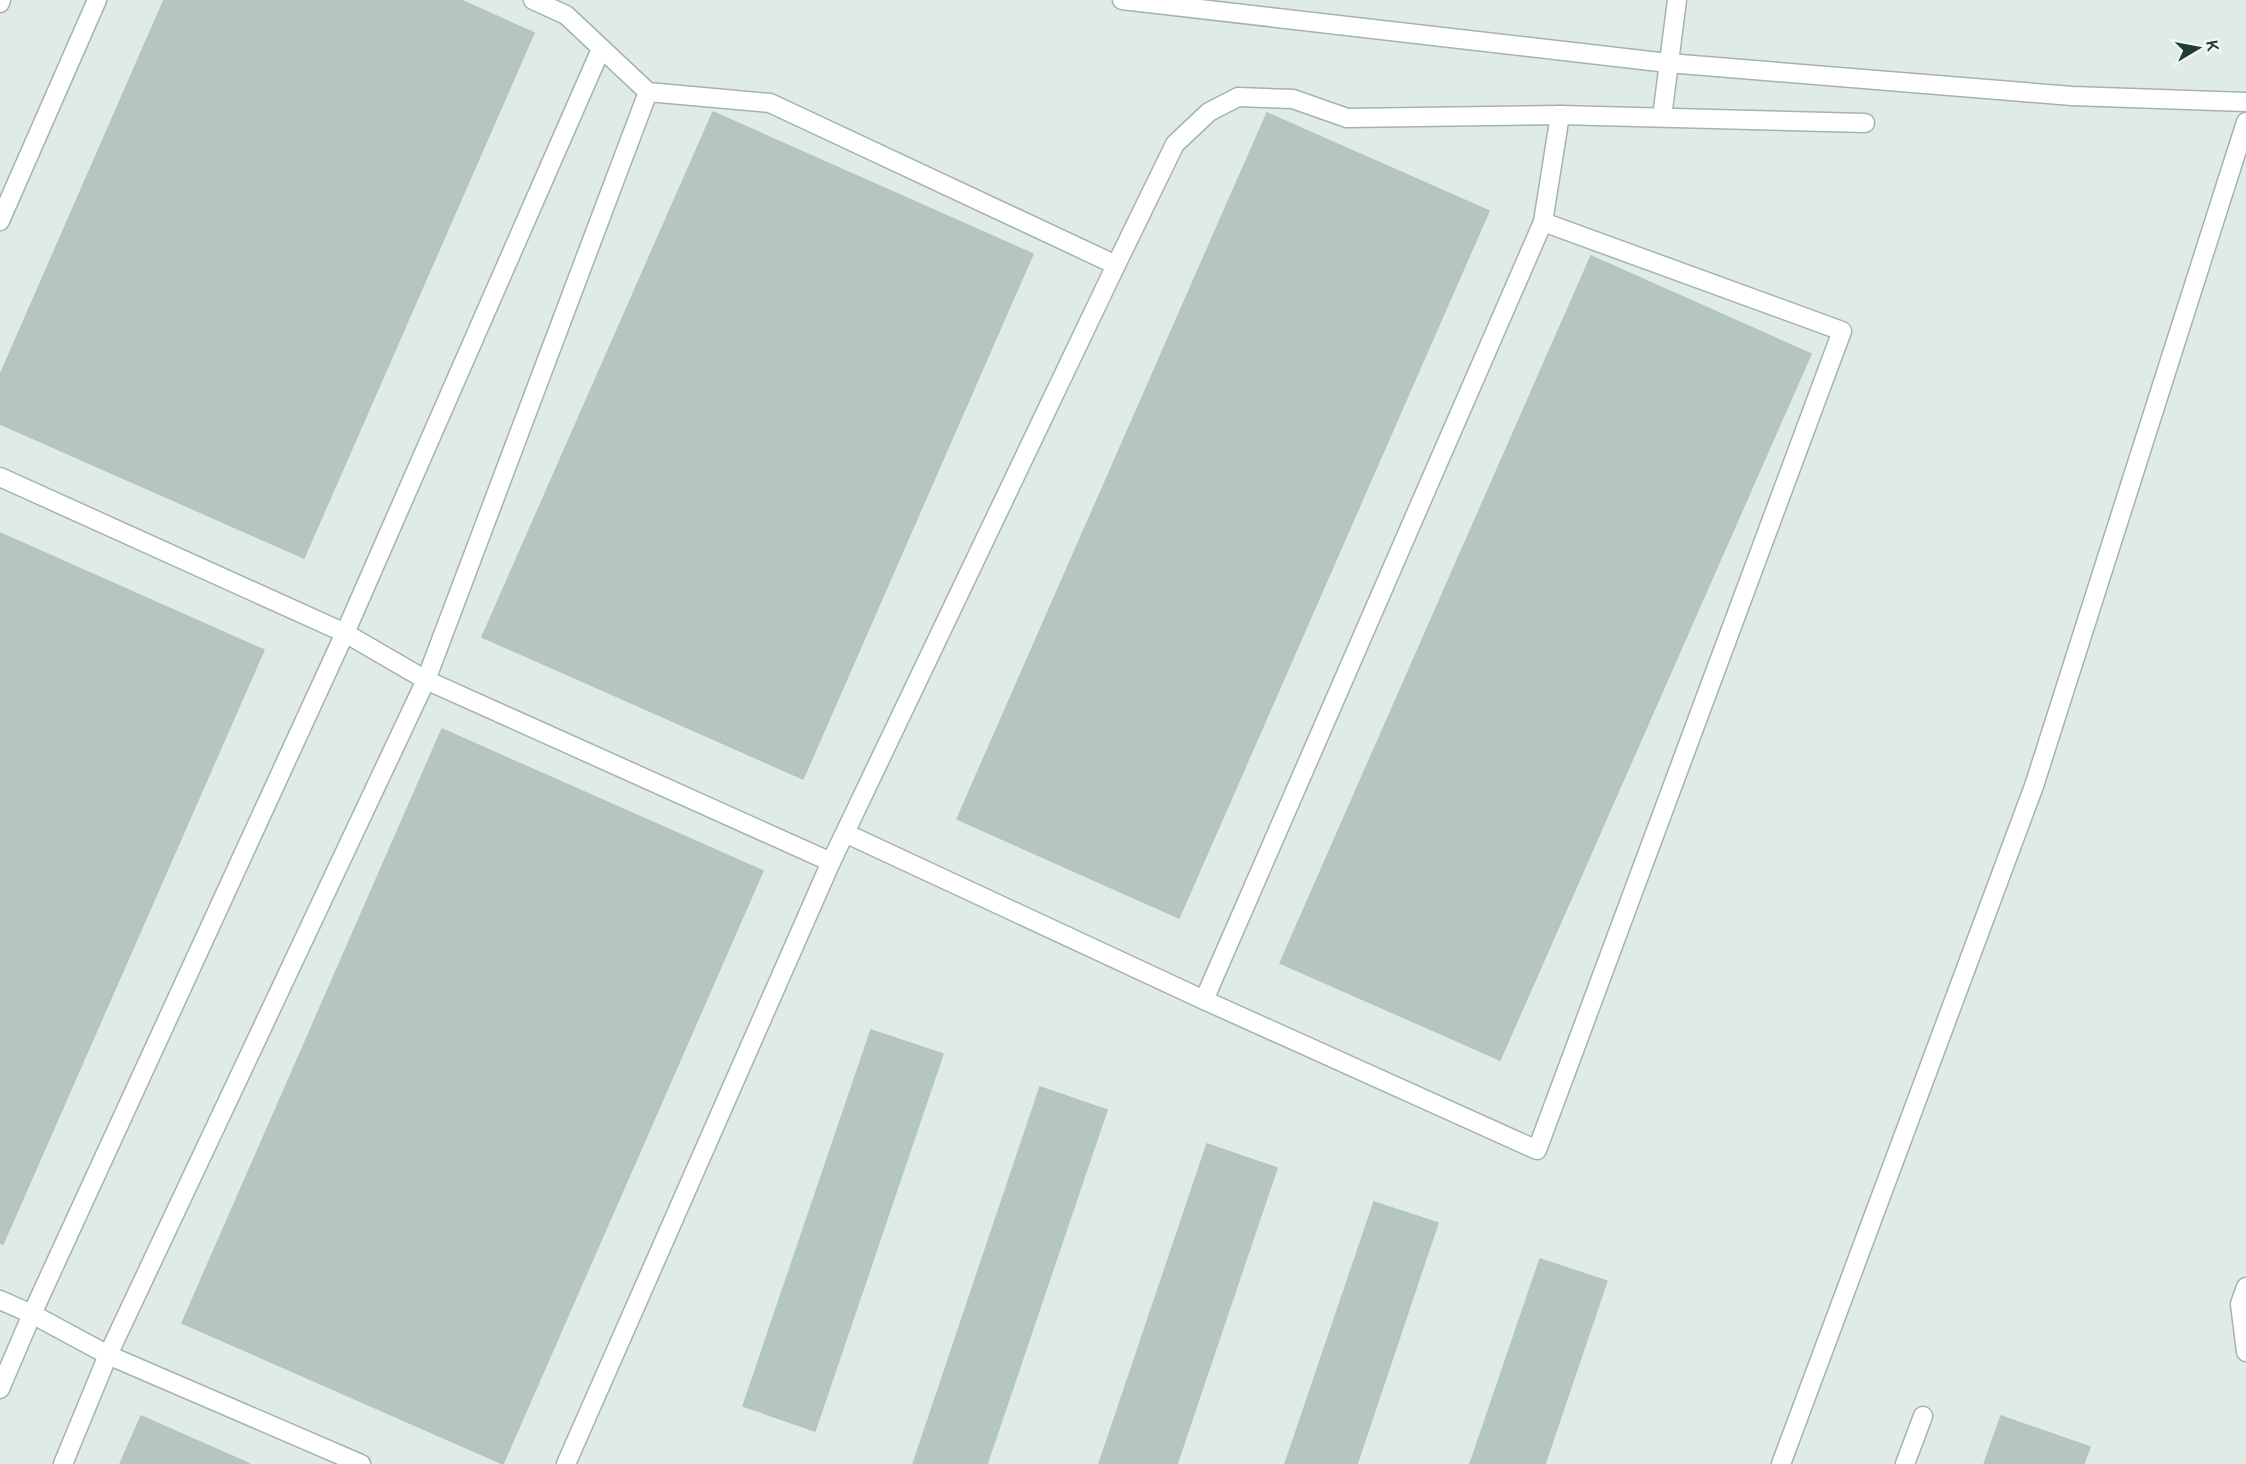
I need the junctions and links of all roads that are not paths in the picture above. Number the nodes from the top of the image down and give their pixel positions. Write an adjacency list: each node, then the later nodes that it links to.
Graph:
1 (97, 0): 13 (street)
2 (533, 0): 5 (street)
3 (1122, 0): 6 (street)
4 (1677, 0): 6 (street)
5 (601, 49): 7 (street); 17 (street)
6 (1668, 63): 8 (street); 10 (street)
7 (648, 92): 15 (street); 18 (street)
8 (2246, 102)
9 (1560, 116): 10 (street); 14 (street); 15 (street)
10 (1662, 117): 12 (street)
11 (2246, 122): 32 (street)
12 (1865, 123)
13 (0, 221)
14 (1543, 222): 21 (street); 21 (street)
15 (1116, 265): 19 (street)
16 (0, 477): 17 (street)
17 (345, 633): 18 (street); 24 (street)
18 (426, 680): 20 (street); 26 (street)
19 (845, 833): 20 (street); 21 (street)
20 (831, 862): 31 (street)
21 (1204, 1000)
22 (2246, 1287): 25 (street)
23 (0, 1300): 24 (street)
24 (32, 1314): 26 (street); 27 (street)
25 (2246, 1352)
26 (108, 1355): 29 (street); 30 (street)
27 (0, 1389)
28 (1923, 1416): 33 (street)
29 (63, 1464)
30 (361, 1464)
31 (566, 1464)
32 (1781, 1464)
33 (1905, 1464)

